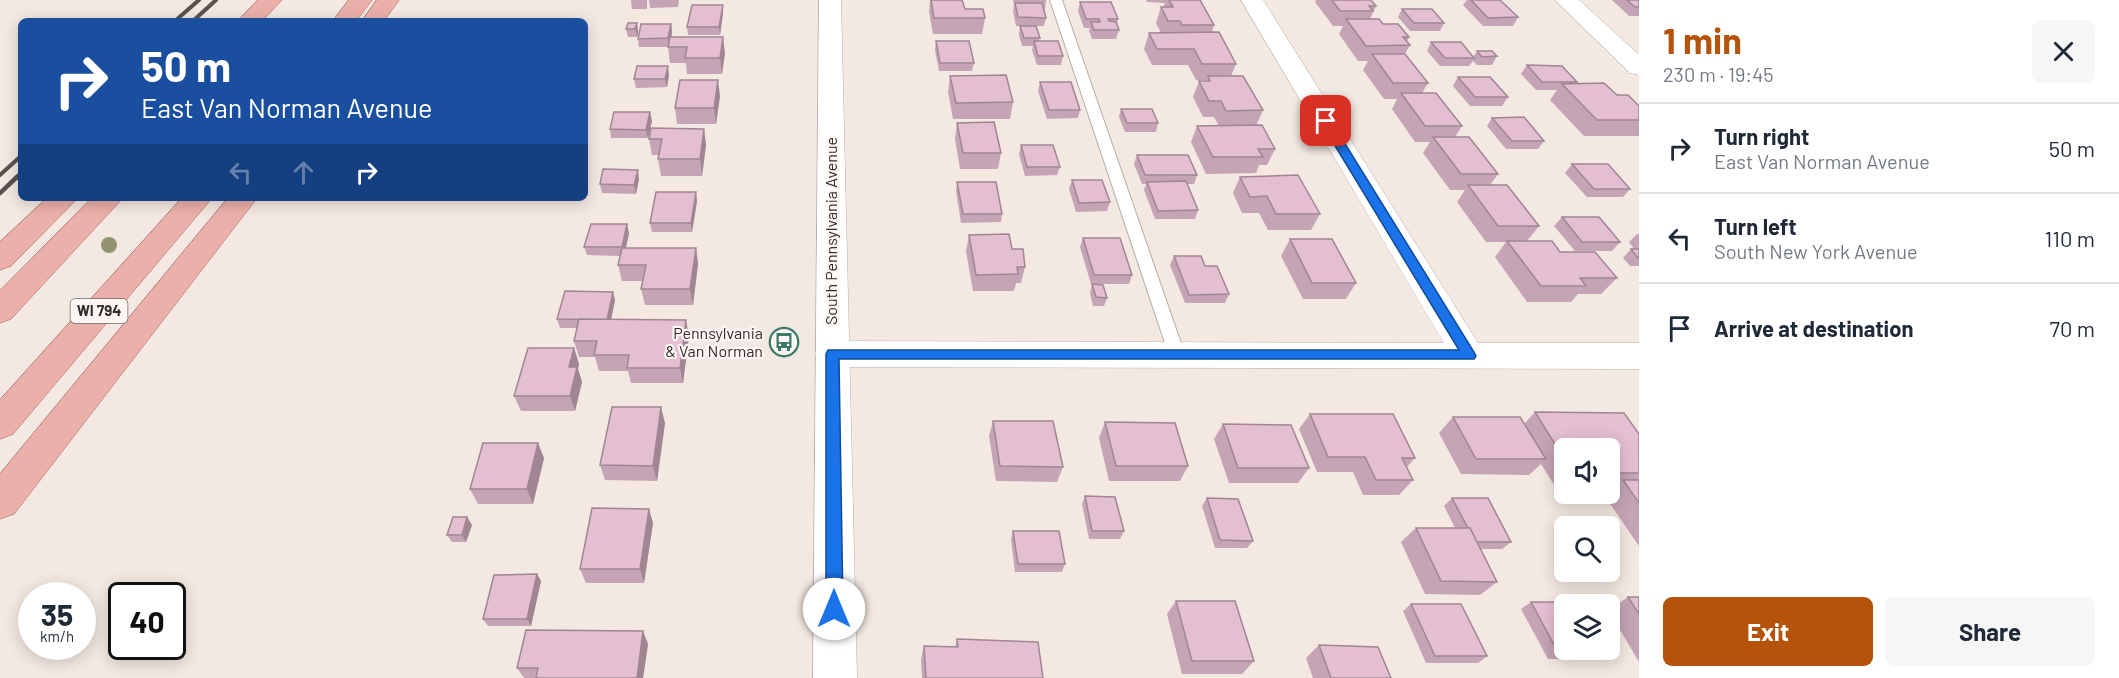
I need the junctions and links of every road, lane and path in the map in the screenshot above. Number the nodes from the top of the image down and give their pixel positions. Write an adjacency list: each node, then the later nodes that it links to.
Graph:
1 (361, 0): 9 (main road)
2 (388, 0): 10 (main road)
3 (830, 0): 18 (street, South Pennsylvania Avenue)
4 (1056, 0): 19 (lane)
5 (1252, 0): 20 (street)
6 (1566, 0): 11 (street)
7 (280, 9): 8 (main road)
8 (257, 18)
9 (346, 18)
10 (375, 18)
11 (1635, 60)
12 (61, 201): 16 (main road)
13 (106, 201): 17 (main road)
14 (195, 201): 22 (main road, WI 794)
15 (241, 201): 23 (main road)
16 (0, 259)
17 (0, 310)
18 (832, 354): 19 (street); 24 (street, South Pennsylvania Avenue)
19 (1177, 355): 20 (street)
20 (1469, 356): 21 (street)
21 (1639, 356)
22 (0, 424)
23 (0, 502)
24 (835, 678)

